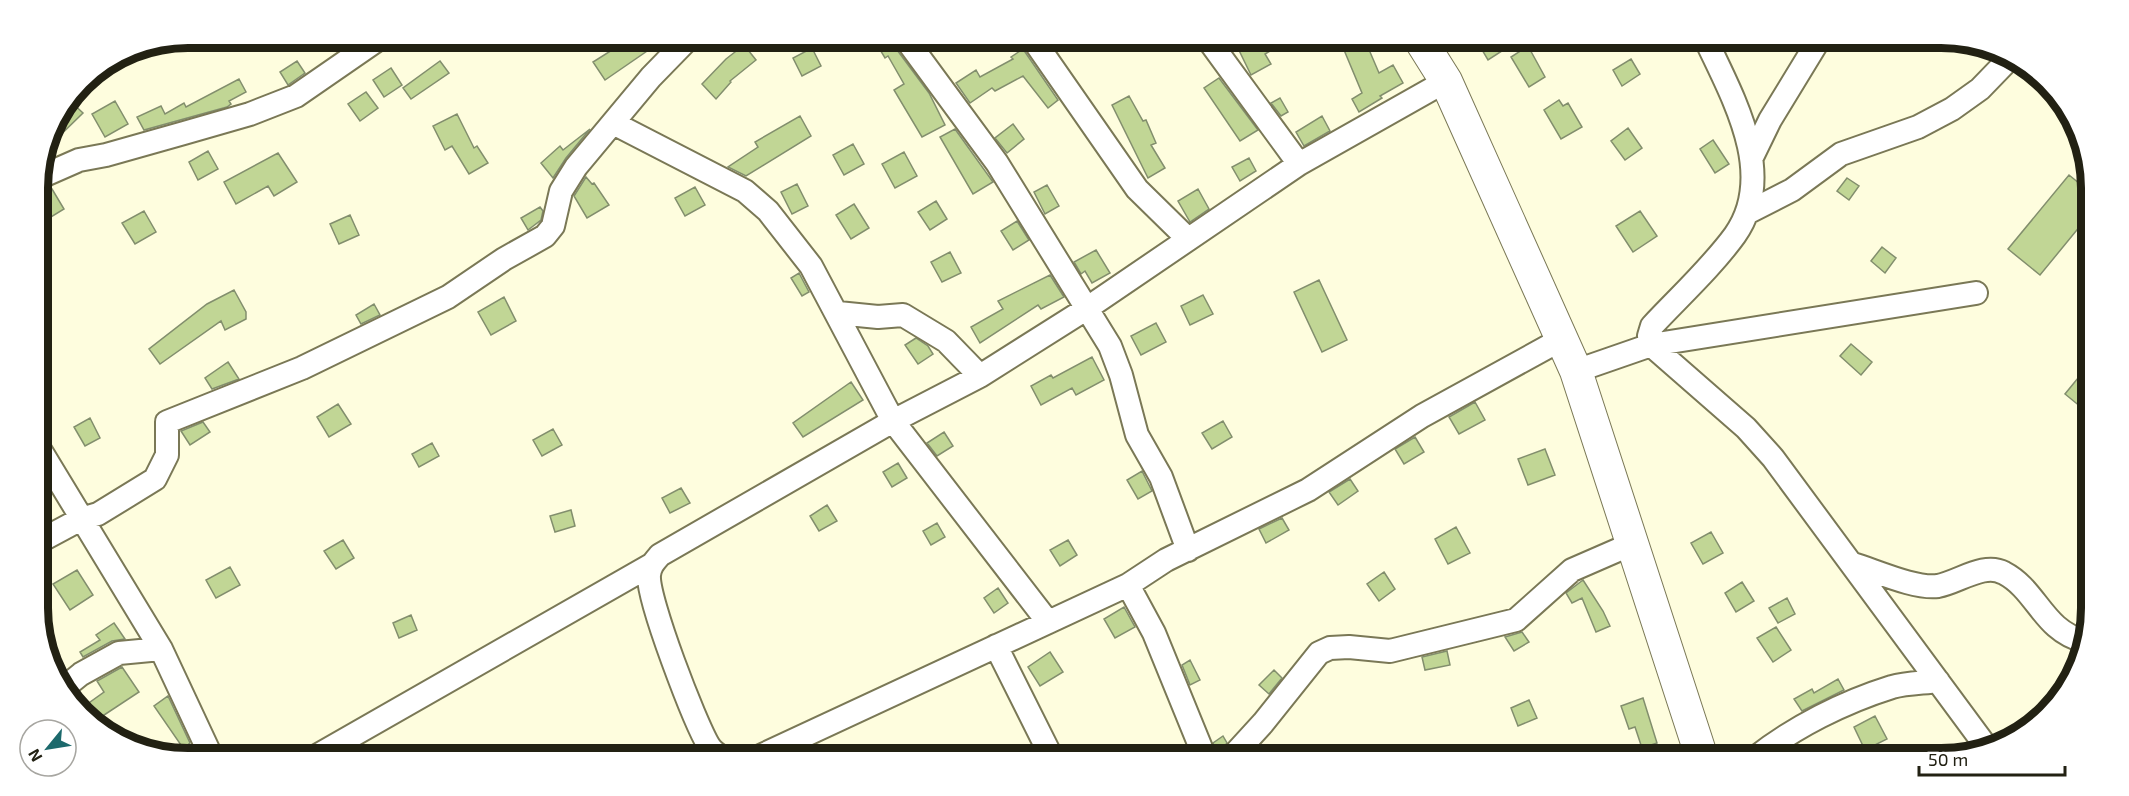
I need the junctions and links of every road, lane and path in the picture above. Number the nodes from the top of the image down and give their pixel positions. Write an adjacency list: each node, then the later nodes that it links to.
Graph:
1 (366, 48): 14 (street)
2 (679, 48): 11 (street)
3 (912, 48): 18 (street)
4 (1039, 48): 16 (street)
5 (1214, 48): 13 (street)
6 (1425, 48): 10 (main road)
7 (1709, 48): 12 (street)
8 (1814, 48): 12 (street)
9 (2005, 63): 15 (street)
10 (1446, 81): 13 (street); 20 (main road)
11 (613, 123): 19 (street); 26 (street)
12 (1753, 155): 15 (street)
13 (1299, 164): 16 (street)
14 (49, 173)
15 (1747, 213): 21 (street)
16 (1188, 239): 18 (street)
17 (1976, 293): 21 (street)
18 (1086, 309): 23 (street); 29 (street)
19 (838, 313): 23 (street); 24 (street)
20 (1562, 339): 22 (main road); 29 (street)
21 (1651, 345): 22 (street); 30 (street)
22 (1576, 371): 28 (main road)
23 (980, 376): 24 (street)
24 (893, 421): 31 (street); 33 (street)
25 (48, 463): 26 (street)
26 (81, 519): 27 (street); 36 (street)
27 (48, 537)
28 (1634, 543): 46 (street); 47 (main road)
29 (1188, 550): 32 (street)
30 (1853, 564): 34 (street); 37 (street)
31 (651, 565): 41 (street); 42 (street)
32 (1128, 585): 33 (street); 45 (street)
33 (1048, 622): 35 (street)
34 (2077, 638)
35 (996, 646): 43 (street); 44 (street)
36 (161, 650): 38 (street); 40 (street)
37 (1938, 681): 39 (street); 48 (street)
38 (70, 683)
39 (1983, 742)
40 (207, 748)
41 (332, 748)
42 (710, 748)
43 (777, 748)
44 (1047, 748)
45 (1201, 748)
46 (1240, 748)
47 (1699, 748)
48 (1771, 748)

